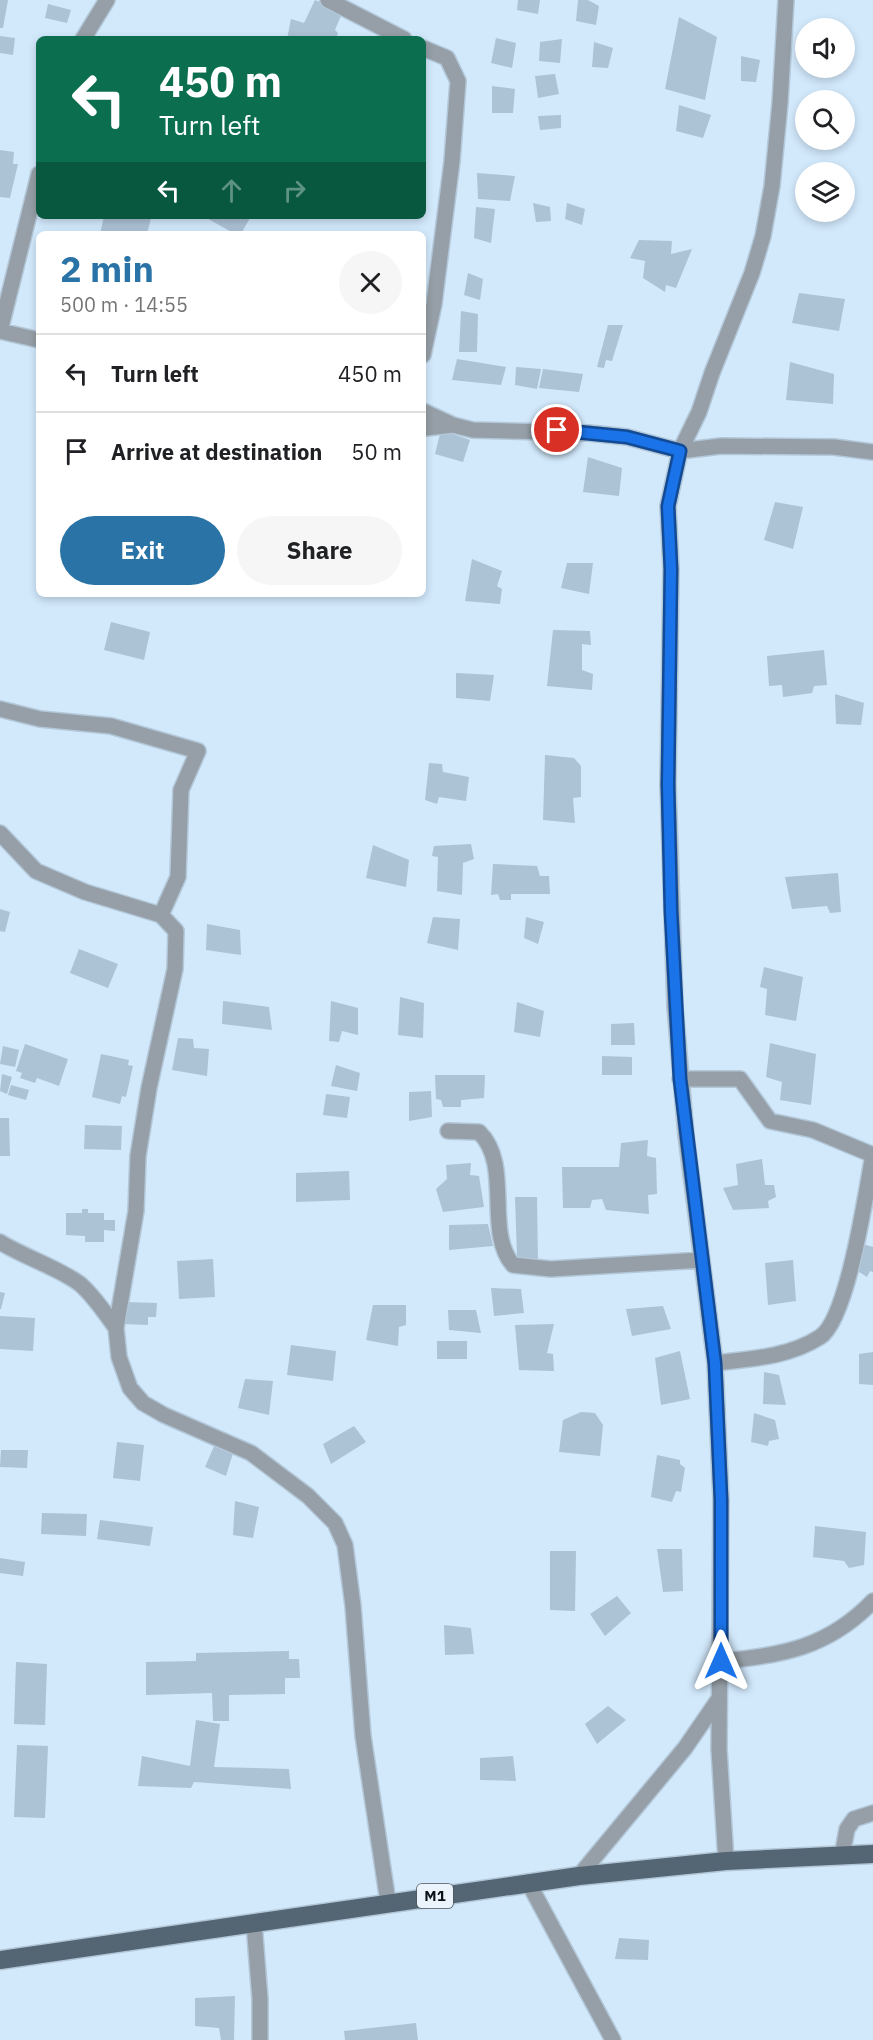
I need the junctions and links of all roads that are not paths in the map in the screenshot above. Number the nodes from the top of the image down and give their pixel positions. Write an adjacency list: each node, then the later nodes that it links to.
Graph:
1 (107, 0): 4 (street)
2 (328, 0): 5 (street)
3 (786, 0): 13 (street)
4 (85, 36)
5 (398, 36)
6 (426, 49): 9 (street)
7 (36, 186): 8 (street)
8 (36, 339)
9 (426, 339)
10 (426, 412): 11 (street)
11 (453, 425): 12 (street); 13 (street)
12 (426, 426)
13 (680, 451): 14 (street); 18 (street)
14 (873, 452)
15 (0, 708): 17 (street)
16 (0, 833): 17 (street)
17 (161, 915): 22 (street)
18 (680, 1079): 21 (street); 23 (street)
19 (448, 1131): 21 (street)
20 (0, 1242): 22 (street)
21 (702, 1260): 23 (street)
22 (116, 1328): 33 (street)
23 (715, 1363): 25 (street)
24 (873, 1601): 25 (street)
25 (721, 1661): 26 (street)
26 (718, 1700): 30 (street); 31 (street)
27 (873, 1814): 29 (street)
28 (873, 1854): 29 (main road, M1)
29 (842, 1856): 30 (main road, M1)
30 (726, 1861): 31 (main road, M1)
31 (579, 1876): 32 (main road, M1)
32 (528, 1882): 33 (main road, M1); 37 (street)
33 (388, 1902): 34 (main road, M1)
34 (254, 1923): 35 (main road, M1); 36 (street)
35 (0, 1960)
36 (260, 2040)
37 (613, 2040)

